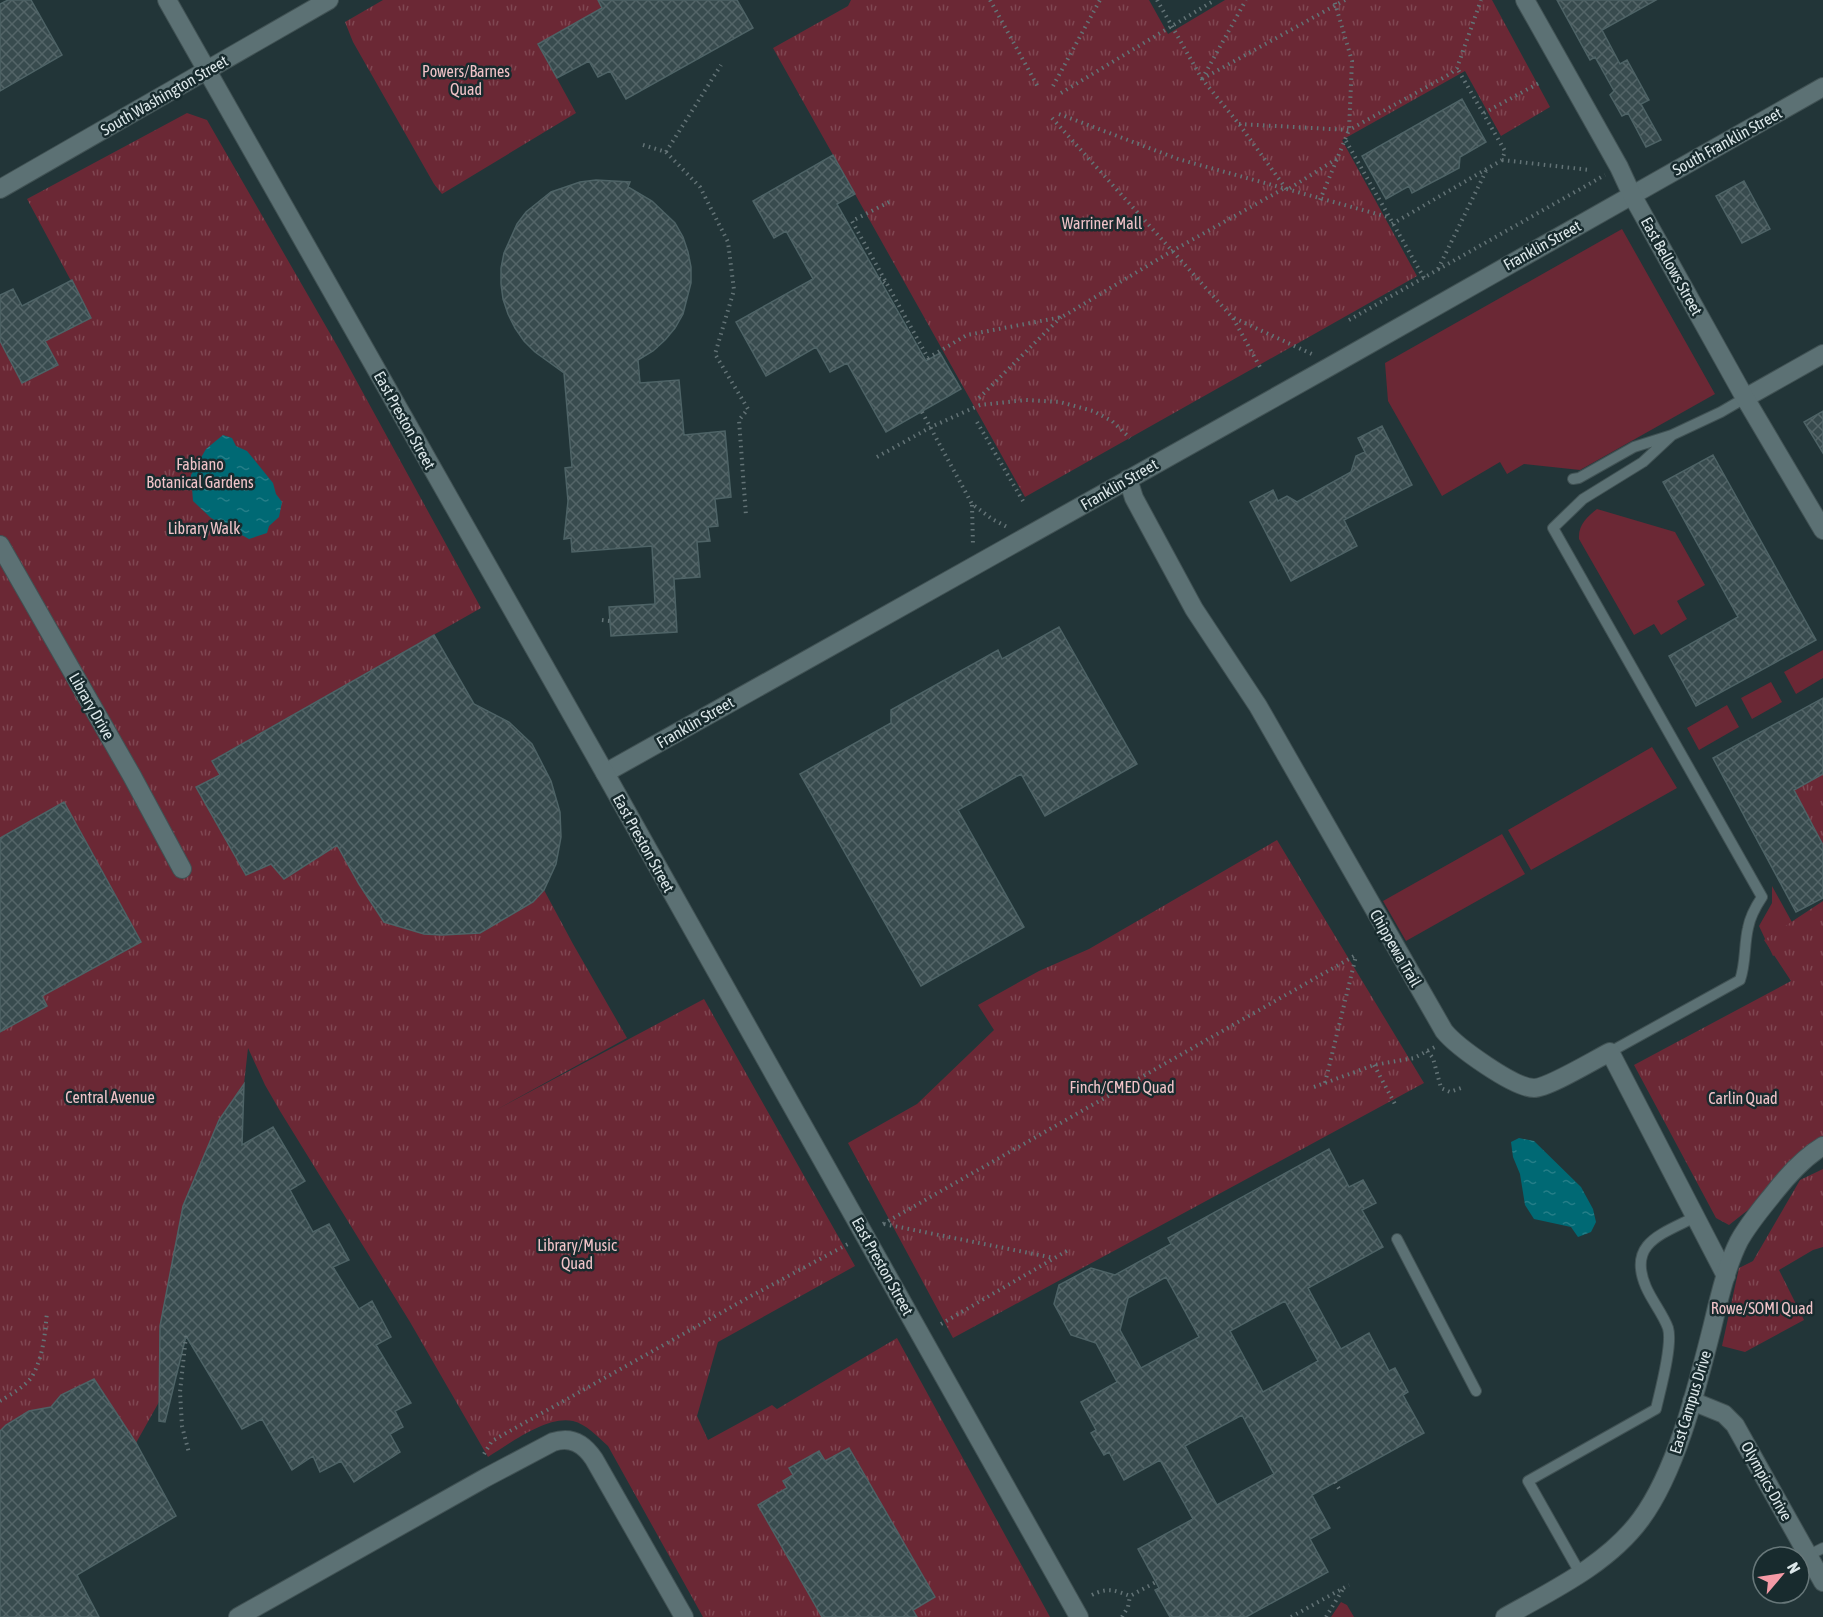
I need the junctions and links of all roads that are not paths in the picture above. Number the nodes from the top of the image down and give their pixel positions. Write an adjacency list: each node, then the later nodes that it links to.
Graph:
1 (167, 0): 4 (street, East Preston Street)
2 (329, 0): 4 (street, South Washington Street)
3 (1525, 0): 7 (street, East Bellows Street)
4 (207, 70): 6 (street, South Washington Street); 15 (street, East Preston Street)
5 (1823, 87): 7 (street, South Franklin Street)
6 (0, 189)
7 (1632, 195): 9 (street, East Bellows Street); 11 (street, Franklin Street)
8 (1823, 354): 9 (street)
9 (1744, 398): 10 (lane); 13 (street, East Bellows Street)
10 (1672, 435): 12 (lane); 17 (lane)
11 (1128, 479): 15 (street, Franklin Street); 17 (street, Chippewa Trail)
12 (1573, 479)
13 (1823, 530)
14 (0, 544): 16 (street, Library Drive)
15 (605, 773): 29 (street, East Preston Street)
16 (182, 869)
17 (1610, 1052): 19 (street)
18 (1823, 1146): 21 (street, East Campus Drive)
19 (1695, 1217): 21 (street); 25 (lane)
20 (1397, 1239): 22 (lane)
21 (1726, 1276): 23 (street, East Campus Drive)
22 (1476, 1391)
23 (1692, 1401): 24 (street, Olympics Drive); 25 (street, East Campus Drive)
24 (1816, 1551): 26 (street, Olympics Drive)
25 (1580, 1573): 30 (street, East Campus Drive)
26 (1823, 1582)
27 (238, 1617): 28 (street)
28 (684, 1617)
29 (1079, 1617)
30 (1505, 1617)

